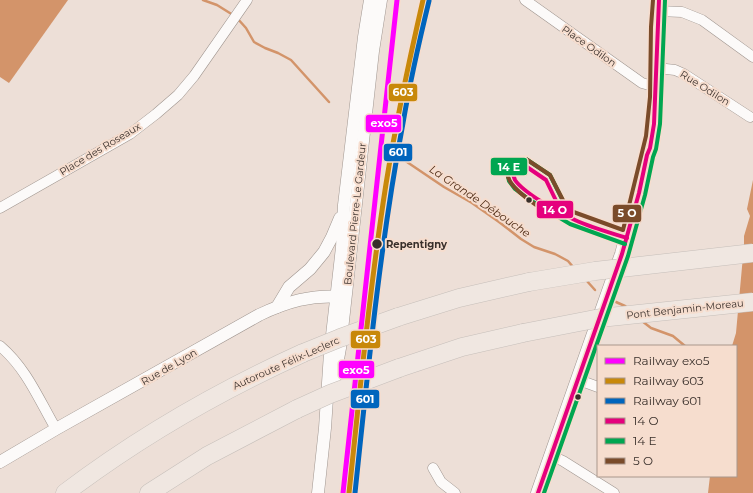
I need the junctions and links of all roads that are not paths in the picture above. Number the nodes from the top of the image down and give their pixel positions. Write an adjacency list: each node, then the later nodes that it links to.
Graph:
1 (370, 0): 10 (street, Boulevard Pierre-Le Gardeur)
2 (381, 0): 13 (street, Boulevard Pierre-Le Gardeur)
3 (525, 0): 8 (street, Place Odilon)
4 (246, 1): 11 (street, Place des Roseaux)
5 (659, 6): 6 (street); 7 (main road)
6 (753, 57)
7 (657, 68): 8 (main road); 9 (street, Rue Odilon)
8 (656, 87): 17 (main road)
9 (750, 117)
10 (344, 205): 13 (street, Boulevard Pierre-Le Gardeur); 15 (street)
11 (0, 208)
12 (753, 253): 23 (highway, Autoroute Félix-Leclerc, bridge)
13 (341, 297): 15 (street, Rue de Lyon); 25 (street, Boulevard Pierre-Le Gardeur)
14 (753, 302): 24 (highway, Pont Benjamin-Moreau, bridge)
15 (277, 307): 19 (street, Rue de Lyon)
16 (0, 346): 19 (street)
17 (579, 380): 18 (street); 20 (main road)
18 (597, 387)
19 (56, 429): 21 (street, Rue de Lyon)
20 (552, 456): 27 (main road); 28 (street)
21 (0, 462)
22 (433, 468): 26 (street)
23 (65, 493)
24 (149, 493)
25 (318, 493)
26 (456, 493)
27 (538, 493)
28 (614, 493)

